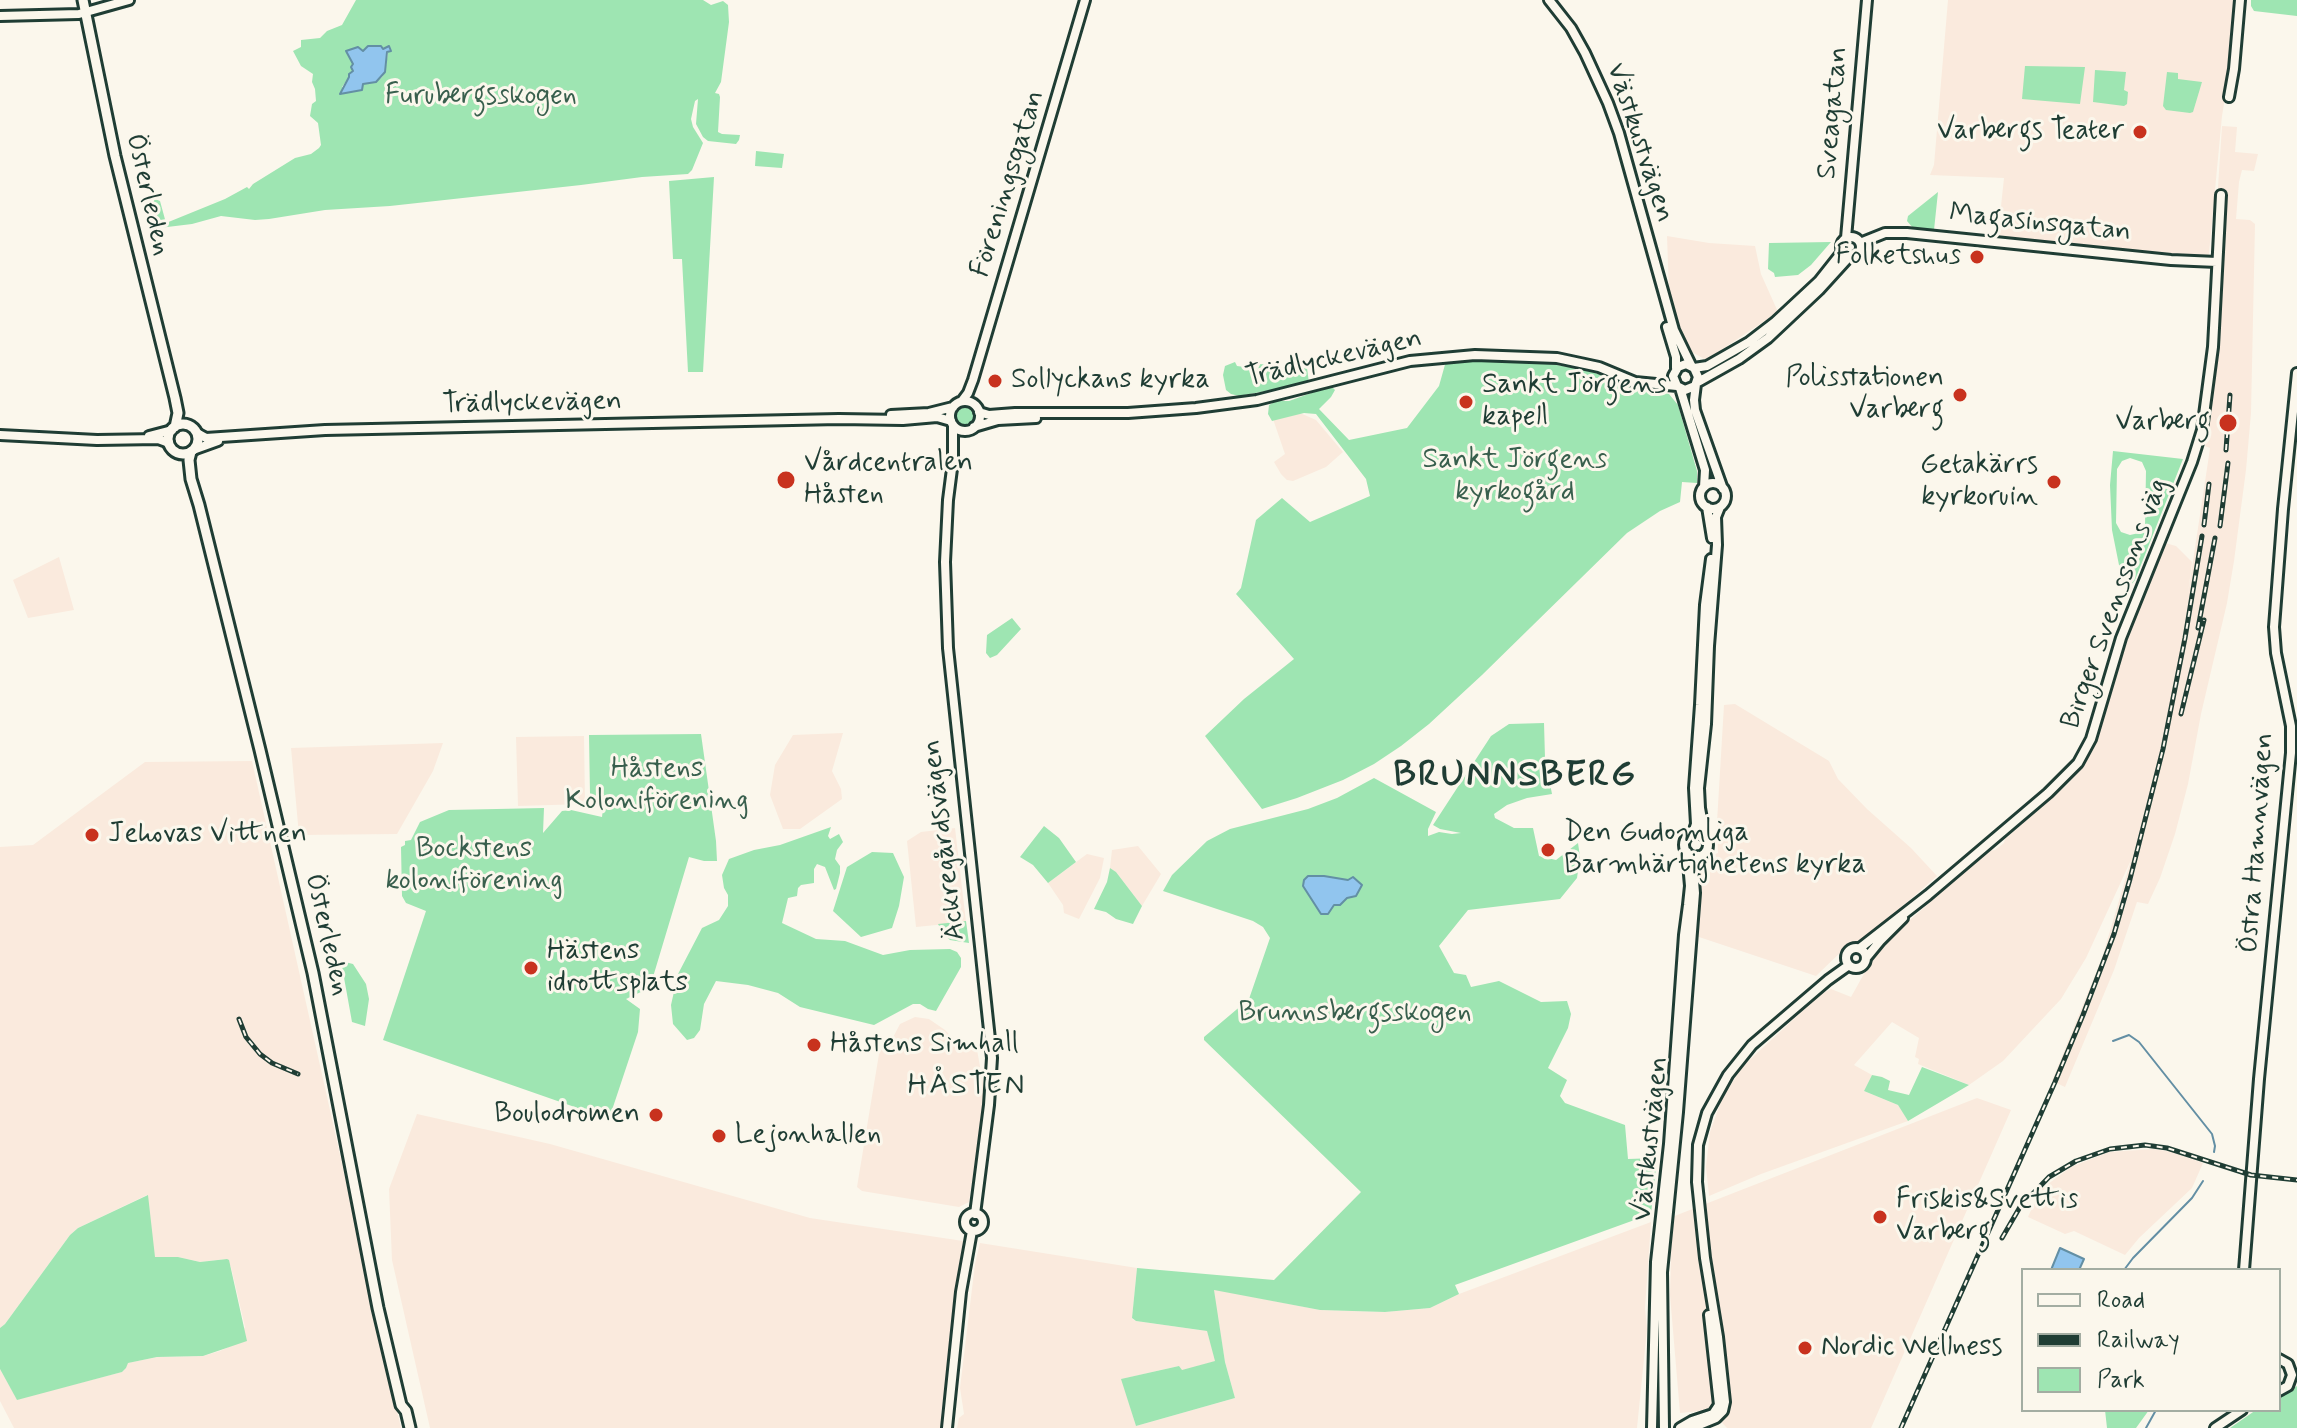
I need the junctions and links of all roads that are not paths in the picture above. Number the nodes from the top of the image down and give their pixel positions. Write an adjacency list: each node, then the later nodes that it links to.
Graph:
1 (83, 0): 7 (main road, Österleden)
2 (129, 0): 7 (street)
3 (1085, 0): 20 (street, Föreningsgatan)
4 (1549, 0): 15 (street, Västkustvägen)
5 (1867, 0): 11 (street, Sveagatan)
6 (2240, 0): 9 (street)
7 (85, 13): 8 (street); 23 (main road, Österleden)
8 (0, 16)
9 (2229, 97)
10 (2221, 195): 14 (street, Birger Svenssons väg)
11 (1846, 234): 12 (street); 13 (street)
12 (1860, 243): 13 (street); 14 (street, Magasinsgatan)
13 (1846, 255): 16 (street); 21 (street)
14 (2217, 262): 47 (street, Birger Svenssons väg)
15 (1655, 264): 16 (street, Västkustvägen); 17 (street, Västkustvägen)
16 (1693, 366): 17 (street); 21 (street)
17 (1676, 369): 19 (street, Trädlyckevägen); 22 (street)
18 (2297, 373): 52 (street, Östra Hamnvägen)
19 (1618, 375): 22 (street, Trädlyckevägen); 26 (street, Trädlyckevägen)
20 (973, 380): 24 (street, Föreningsgatan); 25 (street, Föreningsgatan)
21 (1697, 383): 22 (street); 40 (street)
22 (1678, 387): 39 (street)
23 (175, 398): 30 (main road, Österleden); 31 (main road, Österleden)
24 (957, 404): 25 (street); 27 (street, Trädlyckevägen); 28 (street)
25 (978, 410): 26 (street, Trädlyckevägen); 29 (street)
26 (1057, 414): 29 (street, Trädlyckevägen)
27 (839, 419): 28 (street, Trädlyckevägen); 33 (street, Trädlyckevägen)
28 (952, 423): 29 (street); 37 (street, Äckregårdsvägen)
29 (971, 428): 37 (street, Äckregårdsvägen)
30 (174, 429): 31 (main road, Trädlyckevägen); 34 (street, Trädlyckevägen); 35 (main road)
31 (195, 431): 33 (street, Trädlyckevägen); 36 (main road)
32 (0, 435): 34 (street, Trädlyckevägen)
33 (226, 438): 36 (street, Trädlyckevägen)
34 (120, 440): 35 (street, Trädlyckevägen)
35 (172, 447): 36 (main road, Trädlyckevägen); 38 (main road, Österleden)
36 (192, 451): 38 (main road, Österleden)
37 (953, 461): 59 (street, Äckregårdsvägen)
38 (191, 479): 55 (main road, Österleden)
39 (1704, 487): 40 (street); 41 (street)
40 (1723, 489): 42 (street)
41 (1707, 507): 42 (street); 43 (street)
42 (1720, 507): 44 (street)
43 (1693, 833): 44 (street); 45 (street)
44 (1705, 836): 46 (street)
45 (1687, 852): 46 (street); 60 (street, Västkustvägen)
46 (1699, 856): 61 (street, Västkustvägen)
47 (1906, 913): 48 (street, Birger Svenssons väg); 49 (street, Birger Svenssons väg)
48 (1860, 948): 49 (street); 50 (street, Birger Svenssons väg)
49 (1866, 959): 50 (street, Birger Svenssons väg)
50 (1848, 960): 51 (street, Birger Svenssons väg)
51 (1705, 1258): 62 (street, Birger Svenssons väg); 63 (street, Birger Svenssons väg)
52 (2244, 1268)
53 (2294, 1374): 54 (street)
54 (2281, 1390)
55 (401, 1405): 57 (main road, Österleden); 58 (main road, Österleden)
56 (2239, 1412): 64 (street)
57 (403, 1428)
58 (410, 1428)
59 (947, 1428)
60 (1655, 1428)
61 (1664, 1428)
62 (1680, 1428)
63 (1692, 1428)
64 (2215, 1428)

